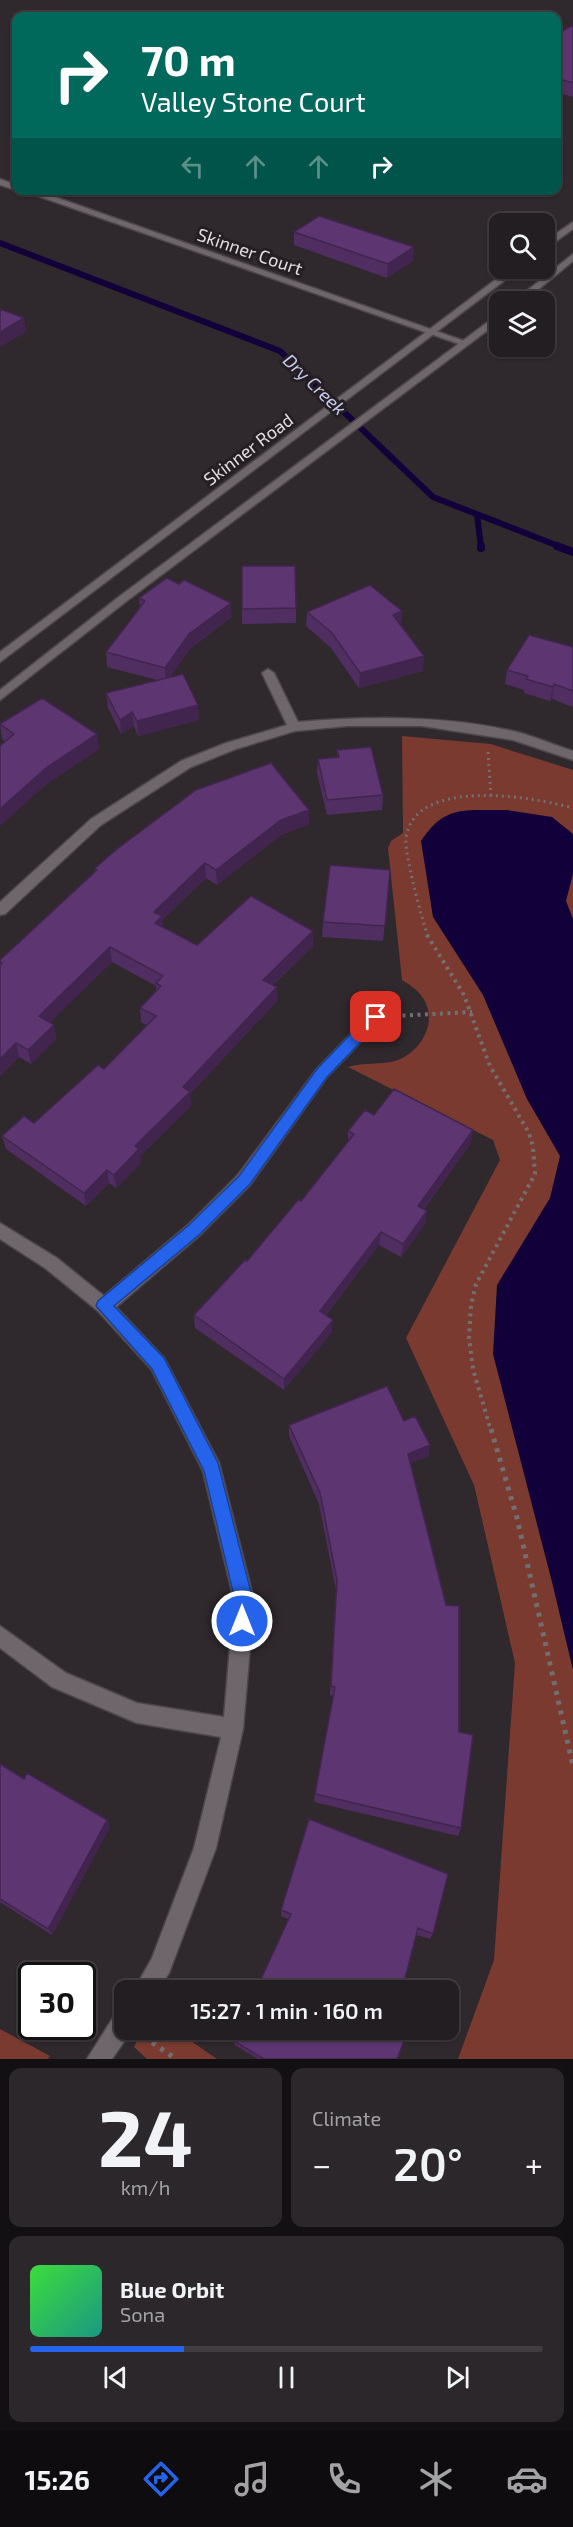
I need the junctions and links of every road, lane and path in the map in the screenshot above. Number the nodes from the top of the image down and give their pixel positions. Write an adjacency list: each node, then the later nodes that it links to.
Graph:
1 (39, 195): 8 (street, Skinner Court)
2 (573, 225): 3 (street)
3 (555, 239)
4 (573, 257): 6 (street)
5 (503, 279): 8 (street, Skinner Road)
6 (531, 291)
7 (489, 324): 9 (street)
8 (435, 332): 9 (street, Skinner Court); 10 (street, Skinner Road)
9 (465, 343): 12 (street)
10 (0, 658)
11 (268, 673): 13 (street)
12 (0, 696)
13 (294, 727): 14 (street); 18 (street)
14 (487, 732): 15 (street); 16 (path)
15 (573, 756)
16 (491, 796): 17 (path); 19 (path)
17 (573, 808)
18 (0, 910)
19 (472, 1012): 20 (path); 25 (path)
20 (376, 1017): 22 (street)
21 (0, 1230): 22 (street)
22 (104, 1306): 24 (street)
23 (0, 1636): 24 (street)
24 (233, 1729): 26 (street)
25 (573, 1766)
26 (151, 1980)
27 (114, 2036): 29 (street)
28 (149, 2040): 30 (path)
29 (99, 2059)
30 (176, 2059)

